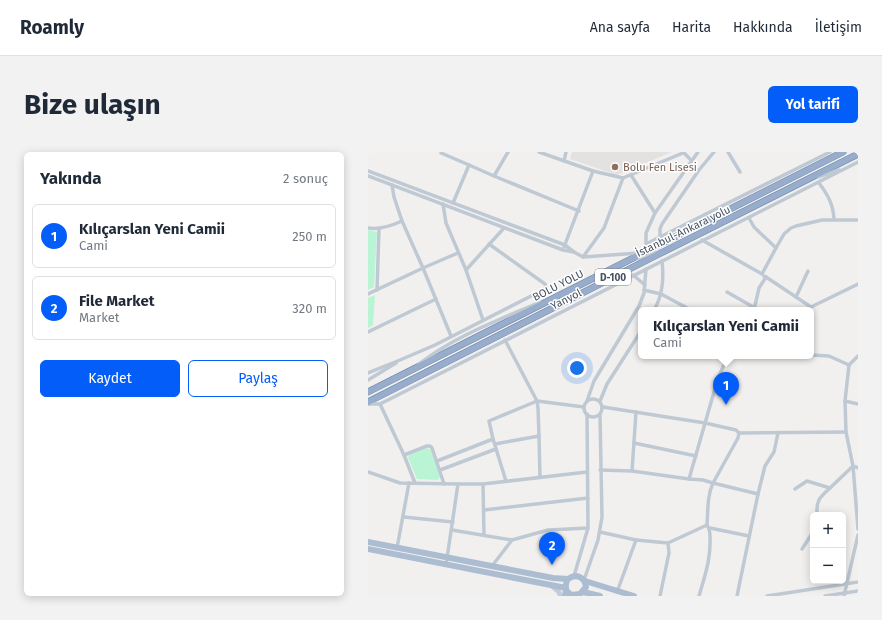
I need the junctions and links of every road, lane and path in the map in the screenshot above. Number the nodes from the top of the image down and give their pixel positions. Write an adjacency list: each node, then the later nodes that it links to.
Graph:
1 (441, 152): 15 (street)
2 (508, 152): 22 (street)
3 (539, 152): 12 (street)
4 (566, 152): 12 (street)
5 (683, 152): 13 (street); 20 (street)
6 (698, 152): 13 (street)
7 (714, 152): 38 (street)
8 (728, 152): 19 (street)
9 (830, 152): 38 (street)
10 (843, 152): 85 (highway, BOLU YOLU / D-100)
11 (858, 154): 24 (highway, İstanbul-Ankara yolu / D-100)
12 (564, 161): 18 (street)
13 (692, 161): 30 (street)
14 (858, 162): 16 (street, Yanyol)
15 (469, 165): 22 (street); 27 (street)
16 (848, 167): 24 (street); 25 (street, Yanyol)
17 (368, 171): 27 (street)
18 (593, 171): 23 (street); 29 (street)
19 (740, 172)
20 (631, 175): 23 (street); 30 (street)
21 (368, 176): 26 (street)
22 (494, 176): 29 (street)
23 (623, 178): 48 (street)
24 (808, 180): 95 (highway, İstanbul-Ankara yolu / D-100)
25 (819, 183): 31 (street, Yanyol); 32 (street)
26 (392, 185): 28 (street); 33 (street)
27 (453, 203): 42 (street)
28 (443, 204): 36 (street); 47 (street)
29 (579, 211): 42 (street)
30 (655, 213): 41 (street)
31 (749, 218): 39 (street, Yanyol); 43 (street)
32 (834, 219): 34 (street); 43 (street)
33 (402, 220): 37 (street); 50 (street)
34 (858, 220)
35 (368, 228): 37 (street)
36 (504, 228): 40 (street); 44 (street)
37 (379, 229): 59 (street)
38 (660, 237): 41 (street)
39 (702, 240): 49 (street, Yanyol); 54 (street)
40 (489, 244): 52 (street); 72 (street)
41 (646, 244): 46 (street)
42 (565, 245): 44 (street); 45 (street)
43 (776, 248): 54 (street)
44 (563, 250): 45 (street)
45 (574, 252): 48 (street)
46 (654, 252): 48 (street); 76 (street, Yanyol)
47 (458, 253): 50 (street); 52 (street)
48 (583, 257)
49 (662, 261): 51 (street, Yanyol); 63 (street)
50 (423, 268): 59 (street); 65 (street)
51 (646, 269): 55 (street, Yanyol); 58 (street)
52 (466, 270): 72 (street)
53 (808, 271): 64 (street)
54 (762, 274): 56 (street)
55 (633, 275): 58 (street); 77 (street, Yanyol)
56 (766, 277): 64 (street); 70 (street)
57 (858, 284): 64 (street)
58 (645, 285): 60 (street)
59 (377, 290): 62 (street)
60 (644, 290): 63 (street); 66 (street)
61 (727, 292): 69 (street)
62 (368, 294)
63 (661, 294): 67 (street); 68 (street)
64 (796, 297)
65 (436, 299): 73 (street); 74 (street)
66 (638, 307)
67 (655, 307)
68 (685, 307)
69 (751, 307)
70 (754, 307)
71 (638, 308): 92 (street)
72 (483, 320): 74 (street)
73 (368, 332)
74 (451, 336): 76 (street); 78 (street)
75 (638, 336): 93 (street)
76 (462, 337): 79 (street, Yanyol)
77 (505, 340): 91 (street); 96 (street, Yanyol)
78 (435, 345): 79 (street); 83 (street)
79 (434, 352): 85 (street, Yanyol)
80 (814, 355): 84 (street)
81 (858, 356): 84 (street)
82 (727, 359): 103 (street)
83 (400, 360): 86 (street); 87 (street)
84 (849, 365): 94 (street)
85 (410, 371): 88 (highway, BOLU YOLU / D-100)
86 (368, 373)
87 (368, 380)
88 (382, 385): 89 (highway); 90 (highway, BOLU YOLU / D-100)
89 (368, 388)
90 (368, 392)
91 (537, 401): 98 (street); 107 (street); 108 (street)
92 (587, 401): 93 (street); 98 (street)
93 (600, 401): 99 (street)
94 (845, 401): 97 (street); 104 (street)
95 (368, 403): 96 (street, Yanyol)
96 (380, 404): 112 (street)
97 (858, 404)
98 (584, 407): 101 (street)
99 (603, 407): 100 (street); 102 (street)
100 (636, 412): 103 (street); 109 (street)
101 (586, 414): 102 (street); 121 (street)
102 (600, 415): 118 (street)
103 (705, 423): 105 (street); 113 (street)
104 (846, 432): 106 (street); 115 (street)
105 (739, 434): 106 (street); 127 (street)
106 (778, 434): 133 (street)
107 (539, 436): 110 (street); 122 (street)
108 (493, 439): 110 (street); 114 (street)
109 (634, 443): 113 (street); 119 (street)
110 (495, 444): 111 (street)
111 (496, 449): 117 (street); 124 (street)
112 (404, 455): 114 (street); 126 (street)
113 (696, 456): 123 (street)
114 (437, 461): 117 (street)
115 (853, 466): 116 (street); 131 (street); 135 (street)
116 (858, 468)
117 (440, 470): 128 (street)
118 (600, 470): 119 (street); 144 (street)
119 (632, 471): 123 (street)
120 (368, 472): 125 (street)
121 (587, 472): 122 (street); 134 (street)
122 (540, 477): 124 (street)
123 (689, 480): 127 (street)
124 (506, 481): 130 (street)
125 (409, 483): 126 (street); 138 (street)
126 (415, 483): 128 (street)
127 (713, 483): 133 (street); 140 (street)
128 (444, 484): 129 (street)
129 (458, 484): 130 (street); 139 (street)
130 (483, 484): 136 (street)
131 (830, 488): 132 (street); 137 (street)
132 (795, 489)
133 (758, 494): 147 (street)
134 (588, 498): 136 (street); 141 (street)
135 (857, 508): 142 (street)
136 (484, 510): 145 (street)
137 (817, 512)
138 (404, 517): 139 (street); 153 (street)
139 (453, 522): 143 (street)
140 (708, 527): 147 (street); 152 (street); 175 (street)
141 (588, 528): 149 (street); 159 (street)
142 (858, 529)
143 (452, 530): 145 (street); 157 (street)
144 (600, 532): 150 (street); 160 (street)
145 (484, 535): 149 (street)
146 (858, 535): 156 (street)
147 (749, 536): 176 (street)
148 (810, 537): 155 (street)
149 (512, 540): 158 (street)
150 (636, 540): 152 (street); 167 (street)
151 (368, 542): 153 (main road)
152 (668, 543): 174 (street)
153 (397, 548): 157 (main road)
154 (368, 549): 157 (main road)
155 (802, 549)
156 (857, 551): 162 (street)
157 (447, 562): 158 (main road); 163 (main road)
158 (492, 566): 159 (main road)
159 (571, 577): 160 (main road); 164 (main road)
160 (584, 581): 166 (main road); 167 (main road)
161 (858, 582): 162 (street)
162 (847, 583): 168 (street); 169 (street)
163 (548, 584): 164 (main road); 170 (main road)
164 (566, 591): 171 (main road)
165 (858, 591): 169 (street)
166 (583, 592): 171 (main road); 172 (main road)
167 (617, 592): 173 (main road)
168 (793, 594): 177 (street)
169 (844, 594): 178 (street)
170 (561, 596)
171 (576, 596)
172 (600, 596)
173 (634, 596)
174 (660, 596)
175 (699, 596)
176 (737, 596)
177 (768, 596)
178 (825, 596)

